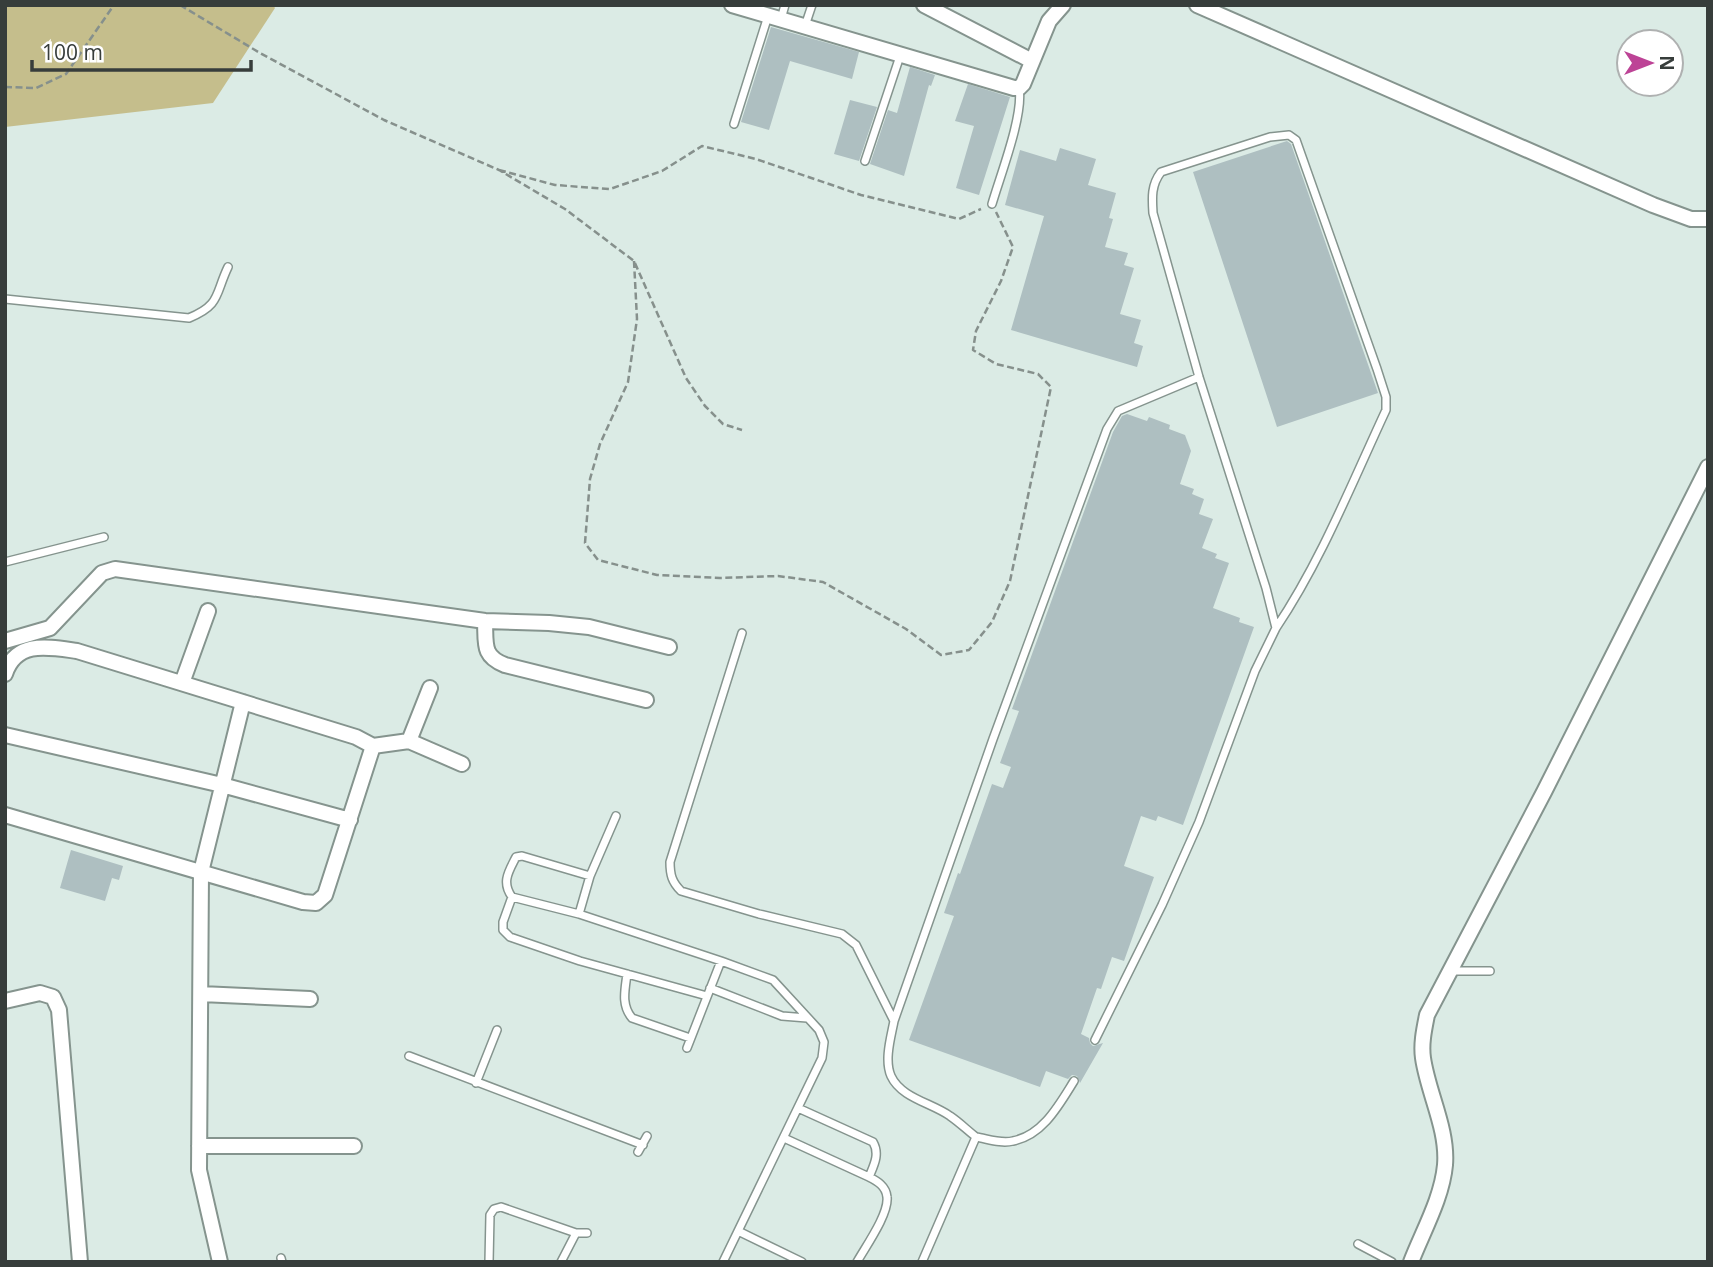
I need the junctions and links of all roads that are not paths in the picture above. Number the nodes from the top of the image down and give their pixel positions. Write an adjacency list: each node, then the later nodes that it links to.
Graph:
1 (732, 5): 6 (street)
2 (812, 5): 7 (lane)
3 (924, 5): 9 (street)
4 (1063, 5): 9 (street)
5 (1197, 5): 14 (street)
6 (778, 13): 7 (street); 11 (lane)
7 (805, 26): 8 (street)
8 (900, 56): 10 (street); 12 (lane)
9 (1032, 61): 10 (street)
10 (1019, 88): 13 (lane)
11 (734, 124)
12 (865, 161)
13 (992, 204)
14 (1708, 219)
15 (228, 267): 16 (lane)
16 (5, 299)
17 (1199, 377): 23 (lane); 23 (lane); 53 (lane)
18 (1708, 467): 45 (street)
19 (104, 537): 20 (lane)
20 (5, 562)
21 (208, 611): 28 (street)
22 (485, 621): 25 (street); 26 (street); 30 (street)
23 (1276, 628): 56 (lane)
24 (742, 634): 53 (lane)
25 (5, 641)
26 (668, 646)
27 (5, 674): 28 (street)
28 (182, 683): 31 (street)
29 (430, 688): 33 (street)
30 (646, 700)
31 (243, 702): 34 (street); 36 (street)
32 (5, 735): 36 (street)
33 (409, 741): 34 (street); 35 (street)
34 (373, 746): 39 (street)
35 (461, 764)
36 (222, 785): 39 (street); 40 (street)
37 (5, 815): 40 (street)
38 (616, 816): 41 (lane)
39 (350, 820): 40 (street)
40 (201, 872): 49 (street)
41 (590, 876): 42 (lane); 43 (lane)
42 (512, 897): 43 (lane); 47 (lane)
43 (579, 914): 44 (lane)
44 (721, 961): 48 (lane); 52 (lane)
45 (1449, 971): 46 (lane); 81 (street)
46 (1490, 971)
47 (627, 974): 48 (lane); 55 (lane)
48 (708, 992): 52 (lane); 55 (lane)
49 (201, 994): 50 (street); 65 (street)
50 (310, 999)
51 (5, 1001): 72 (street)
52 (807, 1018): 61 (lane)
53 (894, 1021): 63 (lane)
54 (497, 1030): 60 (lane)
55 (690, 1038): 57 (lane)
56 (1095, 1040)
57 (687, 1048)
58 (409, 1056): 60 (lane)
59 (1074, 1081): 63 (lane)
60 (476, 1083): 62 (lane)
61 (798, 1108): 64 (lane); 67 (lane)
62 (647, 1136)
63 (976, 1137): 79 (lane)
64 (784, 1138): 67 (lane); 68 (lane)
65 (199, 1146): 66 (street); 73 (street)
66 (354, 1146)
67 (869, 1177): 78 (lane)
68 (738, 1231): 76 (lane); 77 (lane)
69 (576, 1233): 70 (lane); 74 (lane); 75 (lane)
70 (587, 1233)
71 (1358, 1244): 80 (lane)
72 (80, 1262)
73 (220, 1262)
74 (489, 1262)
75 (561, 1262)
76 (723, 1262)
77 (802, 1262)
78 (857, 1262)
79 (922, 1262)
80 (1392, 1262)
81 (1411, 1262)

